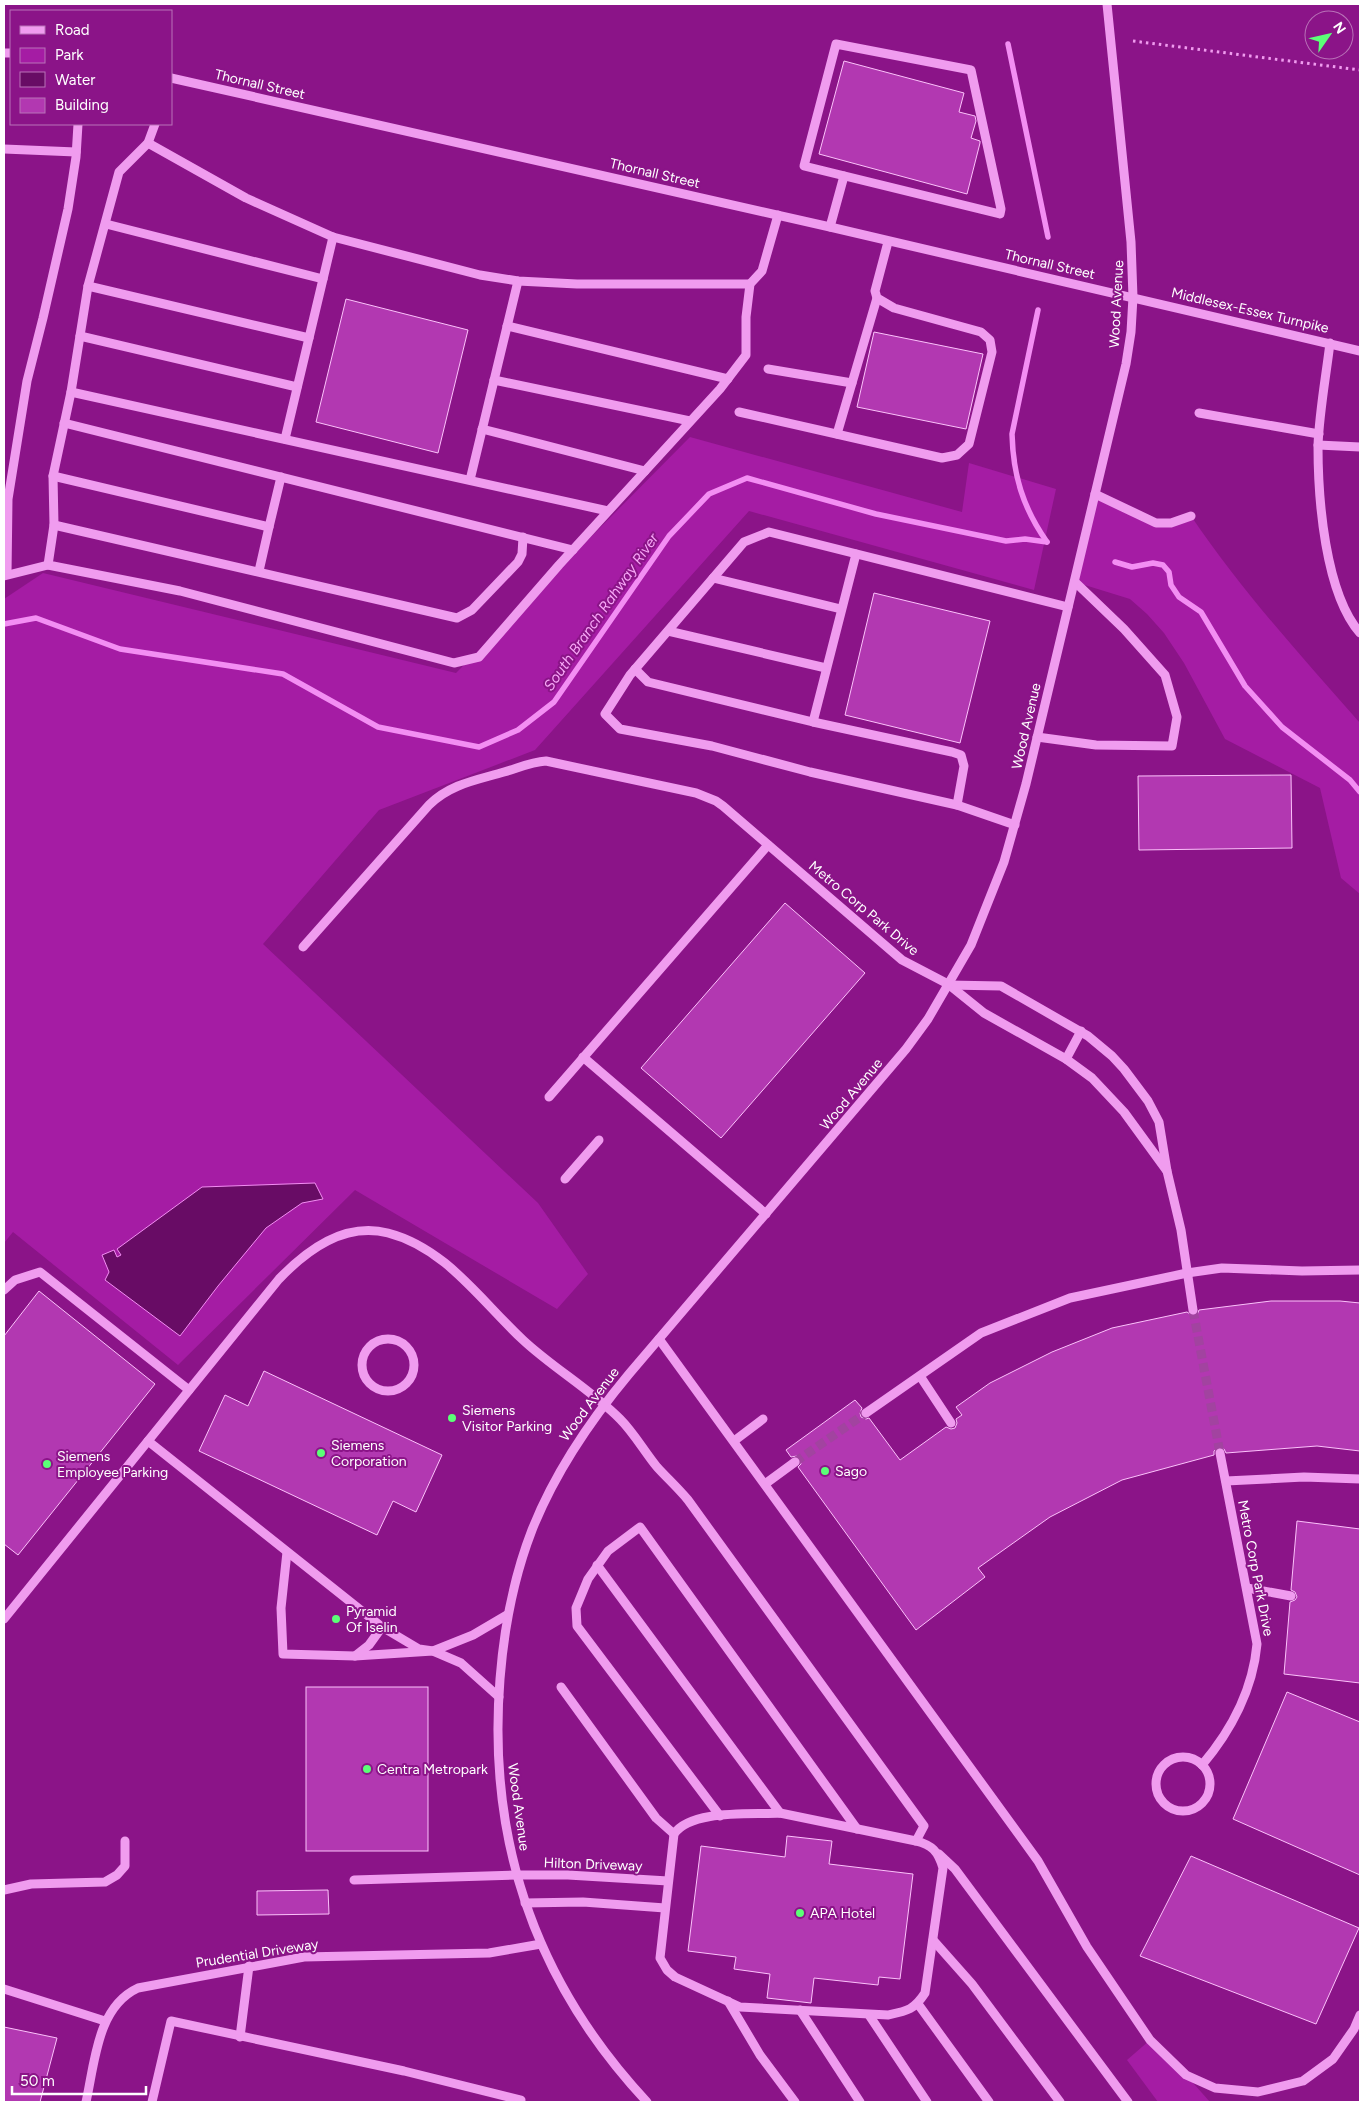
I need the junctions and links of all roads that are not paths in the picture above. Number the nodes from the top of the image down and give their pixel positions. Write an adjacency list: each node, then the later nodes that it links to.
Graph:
1 (1108, 4): 18 (street, Wood Avenue)
2 (172, 79): 9 (street, Thornall Street)
3 (78, 125): 7 (street)
4 (155, 125): 5 (street)
5 (148, 143): 10 (street); 12 (street)
6 (4, 149): 7 (street)
7 (76, 152): 55 (street)
8 (844, 176): 8 (street); 11 (street)
9 (778, 215): 11 (street, Thornall Street); 16 (street)
10 (106, 224): 14 (street); 17 (street)
11 (830, 227): 13 (street, Thornall Street)
12 (334, 237): 14 (street); 15 (street)
13 (888, 242): 18 (street, Thornall Street); 19 (street)
14 (323, 279): 22 (street)
15 (518, 281): 16 (street); 20 (street)
16 (750, 284): 26 (street)
17 (88, 286): 21 (street); 22 (street)
18 (1132, 297): 23 (street, Middlesex-Essex Turnpike); 45 (street, Wood Avenue)
19 (877, 298): 28 (street); 36 (street)
20 (507, 326): 26 (street); 27 (street)
21 (80, 336): 29 (street); 30 (street)
22 (309, 338): 29 (street)
23 (1330, 344): 24 (street, Middlesex-Essex Turnpike); 37 (street)
24 (1360, 350)
25 (768, 369): 28 (street)
26 (728, 379): 33 (street)
27 (494, 380): 33 (street); 35 (street)
28 (852, 383): 36 (street)
29 (297, 387): 38 (street)
30 (71, 392): 34 (street); 38 (street)
31 (740, 412): 36 (street)
32 (1200, 413): 37 (street)
33 (690, 421): 41 (street)
34 (64, 423): 42 (street); 43 (street)
35 (482, 429): 41 (street); 44 (street)
36 (837, 434)
37 (1319, 434): 39 (street)
38 (285, 439): 44 (street)
39 (1318, 445): 40 (street); 61 (street)
40 (1360, 447)
41 (645, 471): 46 (street)
42 (53, 476): 48 (street); 49 (street)
43 (281, 477): 49 (street); 50 (street)
44 (470, 480): 46 (street)
45 (1095, 494): 47 (street); 57 (street, Wood Avenue)
46 (608, 511): 51 (street)
47 (1191, 516)
48 (54, 525): 53 (street); 54 (street)
49 (269, 527): 54 (street)
50 (523, 537): 51 (street); 54 (street)
51 (573, 550): 53 (street)
52 (856, 554): 56 (street); 58 (street); 59 (street)
53 (48, 565): 55 (street)
54 (259, 571)
55 (6, 575)
56 (713, 578): 59 (street); 60 (street)
57 (1075, 582): 58 (street, Wood Avenue); 65 (street)
58 (1068, 608): 65 (street, Wood Avenue)
59 (841, 609): 62 (street)
60 (668, 631): 62 (street); 63 (street)
61 (1360, 633)
62 (826, 668): 64 (street)
63 (635, 669): 64 (street); 66 (street)
64 (813, 722): 66 (street)
65 (1037, 737): 67 (street, Wood Avenue)
66 (957, 806): 67 (street)
67 (1015, 825): 70 (street, Wood Avenue)
68 (768, 845): 69 (street, Metro Corp Park Drive); 70 (street, Metro Corp Park Drive); 72 (street)
69 (303, 947)
70 (948, 984): 71 (street, Metro Corp Park Drive); 73 (street, Metro Corp Park Drive); 78 (street, Wood Avenue)
71 (1081, 1031): 73 (street); 76 (street, Metro Corp Park Drive)
72 (583, 1057): 74 (street); 78 (street)
73 (1066, 1059): 76 (street, Metro Corp Park Drive)
74 (548, 1097)
75 (599, 1140): 77 (street)
76 (1167, 1171): 80 (street, Metro Corp Park Drive)
77 (565, 1179)
78 (766, 1214): 83 (street, Wood Avenue)
79 (1360, 1270): 80 (street)
80 (1187, 1273): 82 (street, Metro Corp Park Drive); 84 (street)
81 (4, 1290): 86 (street)
82 (1193, 1310)
83 (659, 1338): 87 (street, Wood Avenue); 92 (street)
84 (920, 1376): 88 (street); 90 (street)
85 (371, 1385): 85 (street)
86 (189, 1390): 87 (street); 91 (street)
87 (604, 1404): 102 (street, Wood Avenue); 115 (street)
88 (866, 1413)
89 (763, 1419): 92 (street)
90 (951, 1423)
91 (148, 1441): 98 (street); 103 (street)
92 (734, 1441): 97 (street)
93 (1220, 1453): 96 (street, Metro Corp Park Drive)
94 (795, 1462): 97 (street)
95 (1360, 1479): 96 (street)
96 (1226, 1482): 100 (street, Metro Corp Park Drive)
97 (765, 1484): 131 (street)
98 (287, 1552): 104 (street); 106 (street)
99 (598, 1565): 110 (street); 111 (street); 112 (street)
100 (1247, 1588): 101 (street); 109 (street, Metro Corp Park Drive)
101 (1290, 1596)
102 (507, 1615): 105 (street); 108 (street, Wood Avenue)
103 (4, 1619)
104 (382, 1627): 105 (street); 106 (street)
105 (433, 1651): 106 (street); 108 (street)
106 (355, 1656)
107 (561, 1687): 113 (street)
108 (498, 1697): 117 (street, Wood Avenue)
109 (1202, 1765): 109 (street)
110 (780, 1813): 111 (street); 112 (street)
111 (720, 1816): 113 (street)
112 (857, 1829): 115 (street)
113 (674, 1834): 119 (street)
114 (125, 1841): 120 (street)
115 (916, 1841): 116 (street)
116 (937, 1852): 123 (street); 143 (street)
117 (517, 1875): 118 (street, Hilton Driveway); 119 (street, Hilton Driveway); 121 (street, Wood Avenue)
118 (354, 1880)
119 (668, 1881): 122 (street)
120 (4, 1890)
121 (525, 1903): 122 (street); 124 (street, Wood Avenue)
122 (665, 1908): 127 (street)
123 (932, 1940): 128 (street); 142 (street)
124 (541, 1944): 125 (street, Prudential Driveway); 137 (street, Wood Avenue)
125 (249, 1966): 132 (street, Prudential Driveway); 133 (street)
126 (4, 1989): 132 (street)
127 (728, 2001): 129 (street); 138 (street)
128 (918, 2004): 130 (street); 141 (street)
129 (800, 2010): 130 (street); 139 (street)
130 (869, 2015): 140 (street)
131 (1360, 2015)
132 (105, 2021): 134 (street, Prudential Driveway)
133 (240, 2036): 135 (street); 136 (street)
134 (86, 2102)
135 (152, 2102)
136 (520, 2102)
137 (647, 2102)
138 (795, 2102)
139 (860, 2102)
140 (927, 2102)
141 (989, 2102)
142 (1060, 2102)
143 (1128, 2102)

